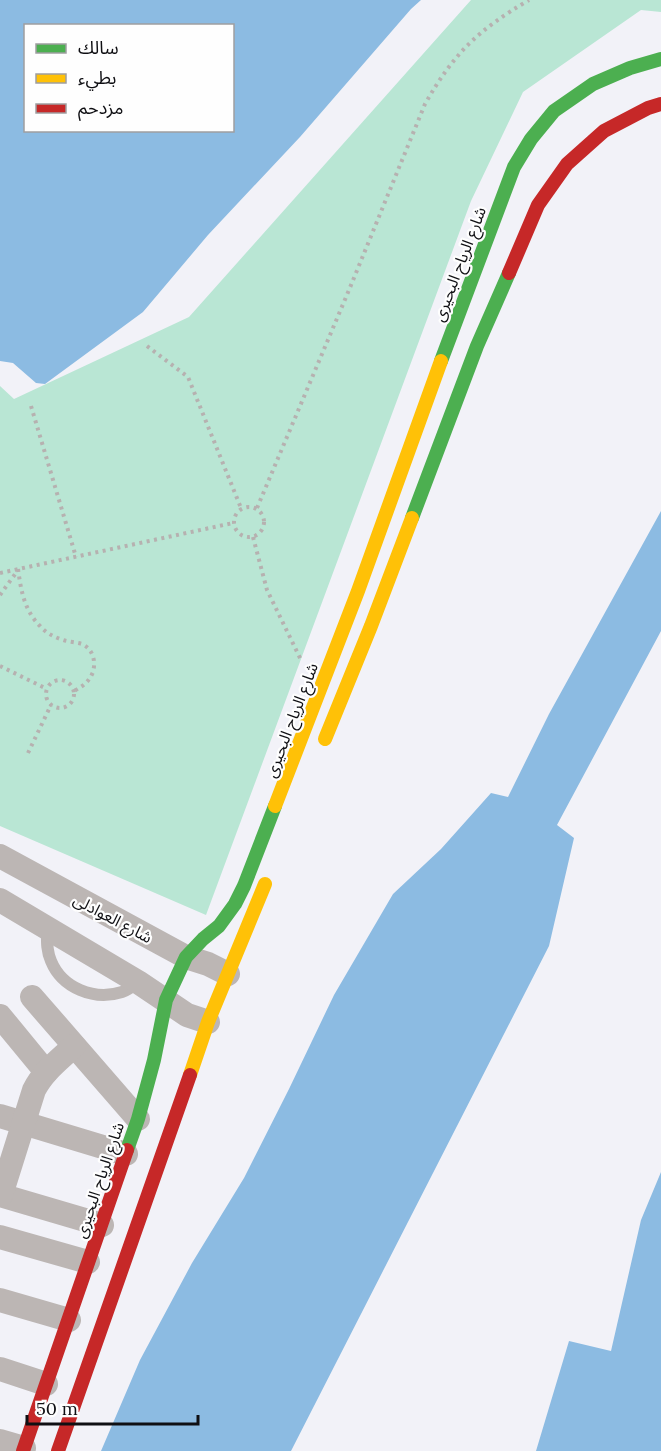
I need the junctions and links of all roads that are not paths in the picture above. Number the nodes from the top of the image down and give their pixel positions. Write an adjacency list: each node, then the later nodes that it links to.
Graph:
1 (661, 59): 8 (main road, شارع الرياح البحيرى)
2 (661, 104): 3 (main road)
3 (318, 757)
4 (0, 856): 8 (street, شارع العوادلى)
5 (268, 876): 9 (main road)
6 (0, 900): 7 (street)
7 (47, 928): 10 (street); 10 (lane)
8 (186, 957): 9 (street, شارع العوادلى); 12 (main road, شارع الرياح البحيرى)
9 (228, 974): 14 (main road)
10 (138, 982): 12 (street)
11 (32, 997): 15 (street)
12 (166, 1000): 14 (street); 18 (main road, شارع الرياح البحيرى)
13 (0, 1016): 16 (street)
14 (208, 1022): 31 (main road)
15 (74, 1046): 16 (street); 18 (street)
16 (46, 1072): 19 (street)
17 (0, 1116): 19 (street)
18 (138, 1119): 20 (main road, شارع الرياح البحيرى)
19 (24, 1124): 20 (street); 21 (street)
20 (126, 1154): 22 (main road, شارع الرياح البحيرى)
21 (1, 1195): 22 (street)
22 (102, 1225): 24 (main road, شارع الرياح البحيرى)
23 (0, 1236): 24 (street)
24 (88, 1262): 26 (main road, شارع الرياح البحيرى)
25 (0, 1300): 26 (street)
26 (69, 1320): 28 (main road, شارع الرياح البحيرى)
27 (0, 1369): 28 (street)
28 (46, 1384): 30 (main road, شارع الرياح البحيرى)
29 (0, 1441): 30 (street)
30 (23, 1450)
31 (58, 1451)

